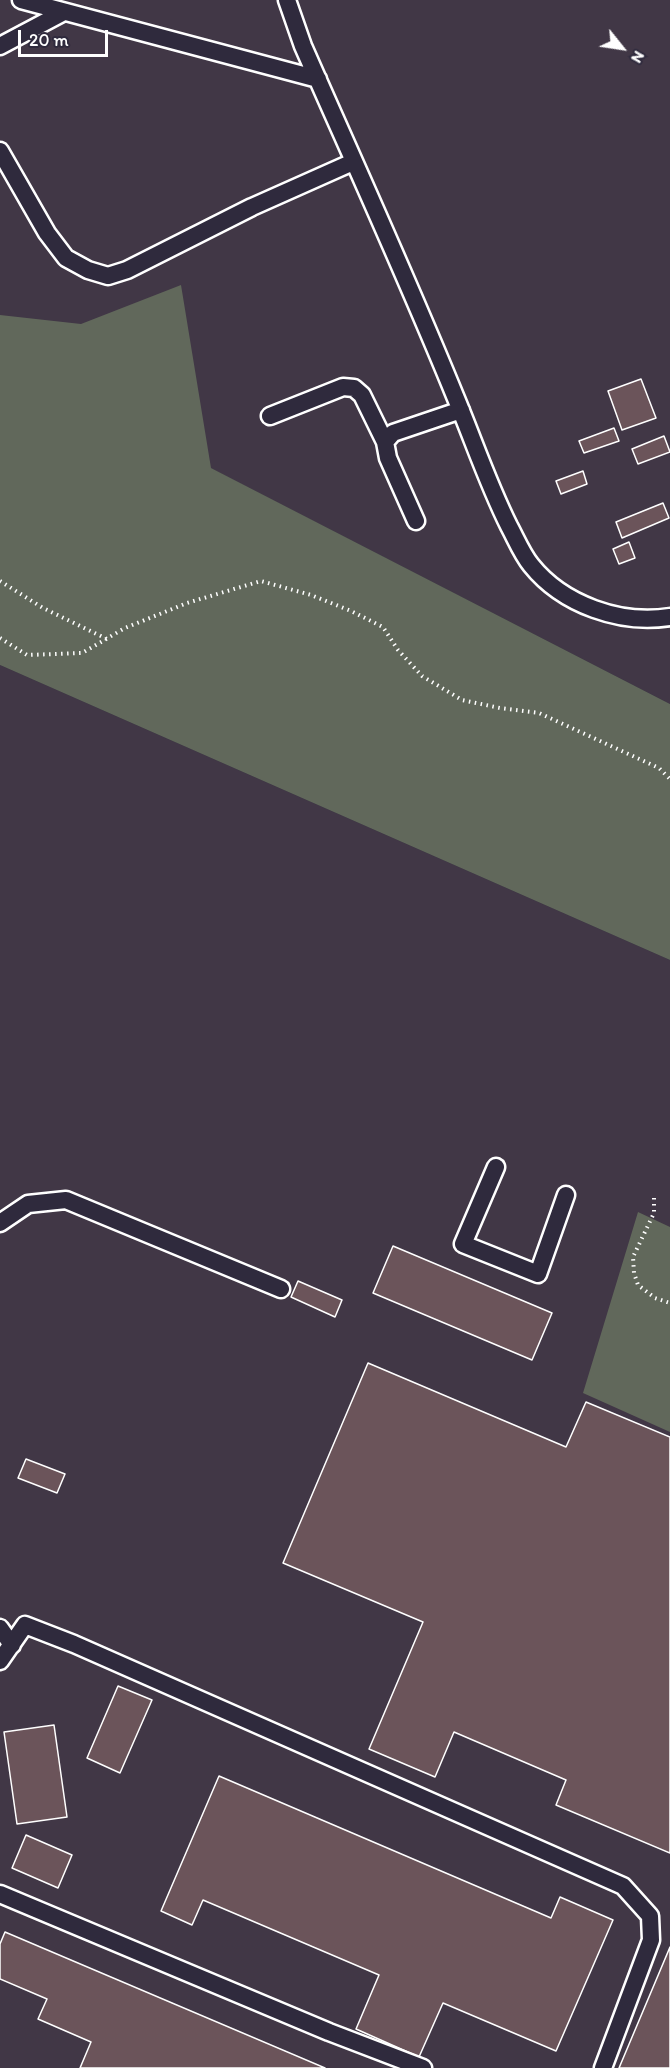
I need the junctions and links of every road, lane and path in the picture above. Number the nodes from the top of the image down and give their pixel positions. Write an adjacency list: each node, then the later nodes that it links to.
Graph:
1 (21, 0): 3 (lane)
2 (287, 0): 5 (lane)
3 (64, 12): 4 (lane); 5 (lane)
4 (0, 46)
5 (318, 79): 7 (lane)
6 (0, 152): 7 (lane)
7 (354, 162): 8 (lane)
8 (461, 410): 10 (lane); 13 (lane)
9 (270, 416): 10 (lane)
10 (385, 442): 11 (lane)
11 (416, 521)
12 (0, 581): 15 (path)
13 (670, 617)
14 (0, 638): 15 (path)
15 (107, 639): 16 (path)
16 (670, 779)
17 (496, 1167): 18 (lane)
18 (566, 1194)
19 (654, 1198): 22 (path)
20 (0, 1223): 21 (lane)
21 (281, 1289)
22 (670, 1303)
23 (0, 1628): 24 (lane)
24 (12, 1645): 25 (lane); 28 (lane)
25 (0, 1661)
26 (0, 1894): 27 (lane)
27 (423, 2068)
28 (603, 2068)

